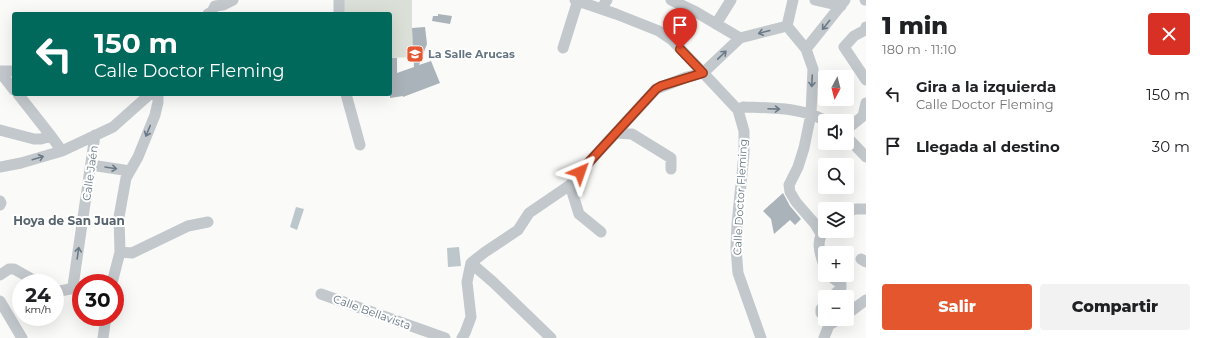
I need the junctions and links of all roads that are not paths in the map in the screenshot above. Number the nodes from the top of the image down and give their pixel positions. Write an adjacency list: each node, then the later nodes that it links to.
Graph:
1 (233, 0): 10 (street)
2 (339, 0): 11 (street)
3 (577, 0): 9 (street, Calle Doctor Fleming); 16 (street)
4 (671, 0): 12 (street)
5 (731, 0): 12 (street)
6 (793, 0): 13 (street)
7 (815, 0): 8 (street)
8 (843, 3): 17 (street, one-way to 17)
9 (604, 4): 19 (street, Calle Doctor Fleming)
10 (213, 7)
11 (339, 12)
12 (716, 24): 15 (street)
13 (787, 26): 15 (street, one-way to 15); 17 (street)
14 (866, 27): 20 (street)
15 (740, 38): 19 (street, one-way to 15)
16 (563, 48)
17 (806, 49): 28 (street, one-way to 28)
18 (6, 73): 21 (street)
19 (703, 73): 27 (street, Calle Doctor Fleming); 32 (street)
20 (866, 80)
21 (12, 86)
22 (20, 96): 34 (street)
23 (148, 96): 33 (street)
24 (158, 96): 42 (street, one-way to 42)
25 (347, 96): 36 (street)
26 (866, 109): 30 (street)
27 (738, 110): 28 (street, one-way to 28); 70 (street, Calle Doctor Fleming)
28 (811, 114): 29 (street); 49 (street)
29 (818, 117)
30 (854, 123)
31 (0, 130): 34 (street)
32 (616, 133): 41 (street); 43 (street)
33 (95, 135): 37 (street); 39 (street, Calle Jaén)
34 (51, 136): 37 (street)
35 (854, 144): 38 (street)
36 (360, 145)
37 (62, 151): 40 (street, one-way to 37)
38 (865, 154)
39 (91, 165): 42 (street, one-way to 42); 57 (street, Calle Jaén, one-way to 39)
40 (0, 167)
41 (671, 169)
42 (130, 171): 51 (street)
43 (570, 185): 50 (street); 52 (street)
44 (0, 200): 45 (street)
45 (0, 205)
46 (854, 209): 47 (street)
47 (866, 209)
48 (208, 222): 51 (street)
49 (818, 227)
50 (601, 232)
51 (120, 252): 54 (street)
52 (471, 263): 68 (street); 69 (street)
53 (23, 274): 55 (street)
54 (114, 274)
55 (0, 275)
56 (838, 282): 58 (street)
57 (64, 290)
58 (839, 290)
59 (322, 294): 67 (street, Calle Bellavista)
60 (866, 300): 62 (street)
61 (0, 301): 65 (street)
62 (854, 309)
63 (105, 326): 66 (street)
64 (828, 326): 71 (street)
65 (22, 338)
66 (103, 338)
67 (445, 338)
68 (462, 338)
69 (551, 338)
70 (761, 338)
71 (824, 338)

